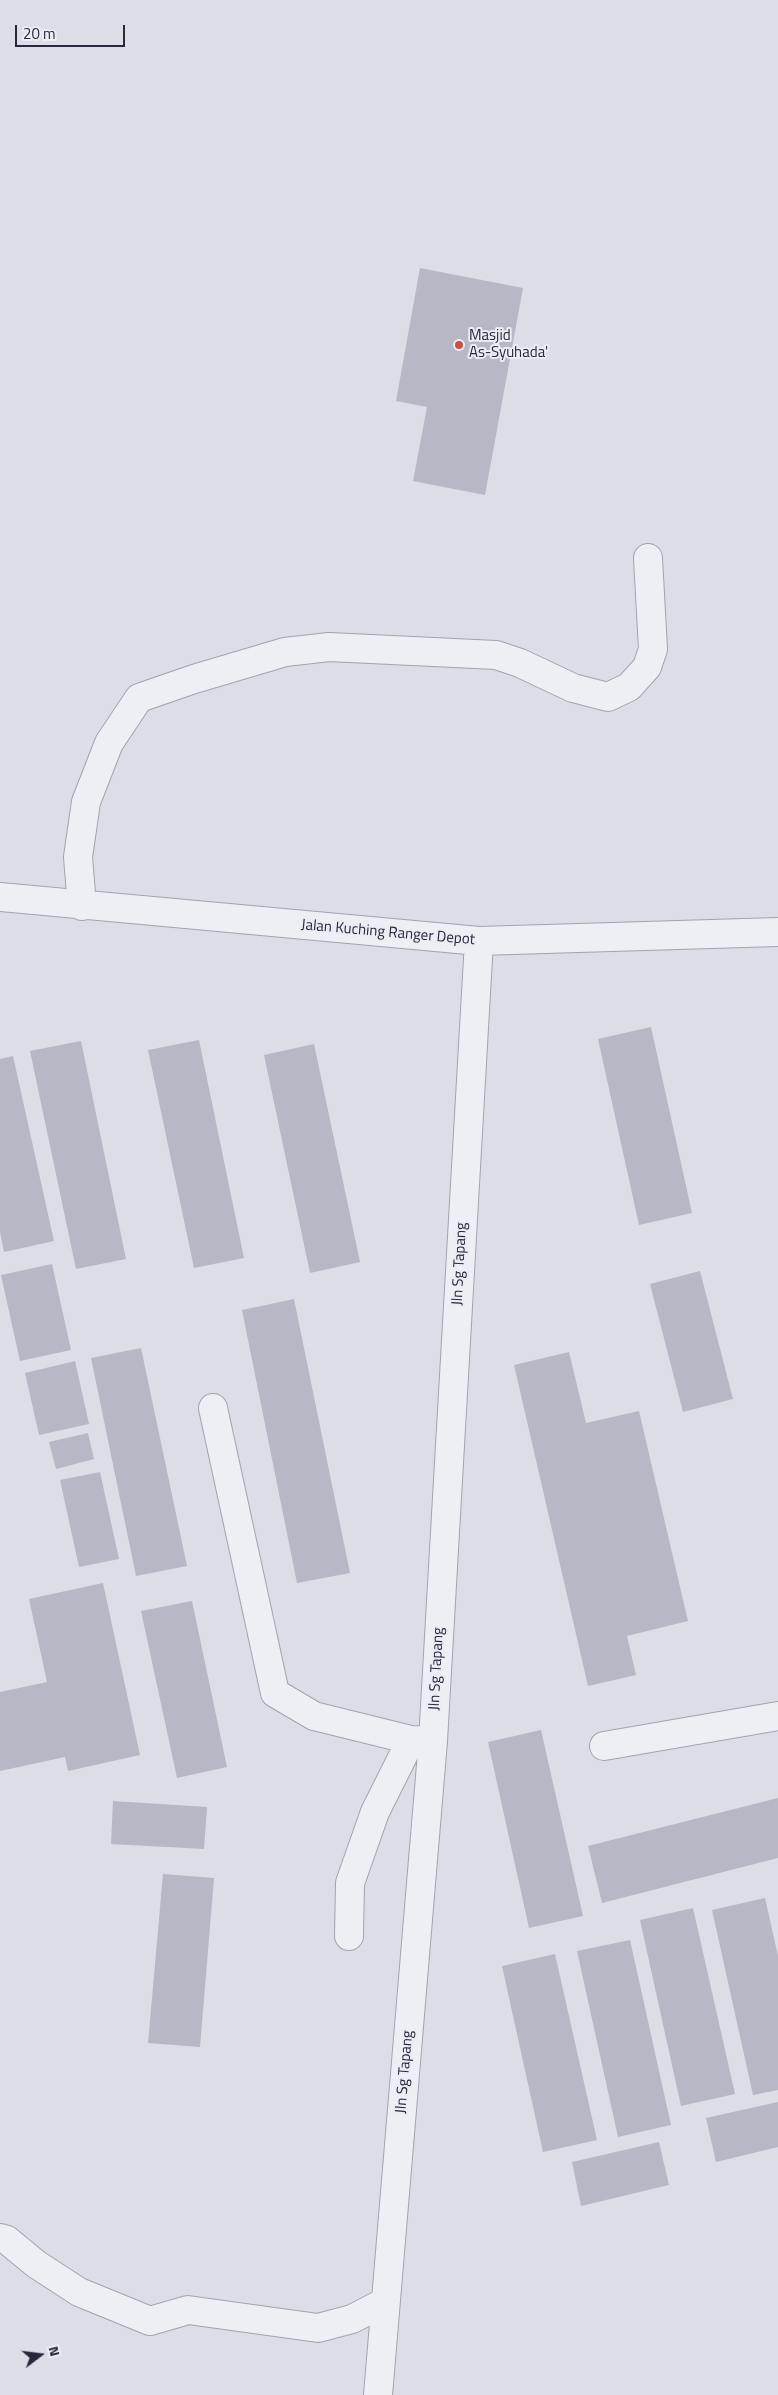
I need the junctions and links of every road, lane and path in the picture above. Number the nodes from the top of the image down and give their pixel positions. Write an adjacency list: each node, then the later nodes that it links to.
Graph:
1 (648, 558): 3 (street)
2 (0, 897): 3 (street, Jalan Kuching Ranger Depot)
3 (82, 906): 5 (street, Jalan Kuching Ranger Depot)
4 (778, 932): 5 (street, Jalan Kuching Ranger Depot)
5 (479, 941): 8 (street, Jln Sg Tapang)
6 (213, 1408): 8 (street)
7 (778, 1716): 9 (street)
8 (422, 1740): 10 (street); 12 (street, Jln Sg Tapang)
9 (604, 1746)
10 (349, 1936)
11 (0, 2238): 12 (street)
12 (385, 2302): 13 (street, Jln Sg Tapang)
13 (378, 2395)

